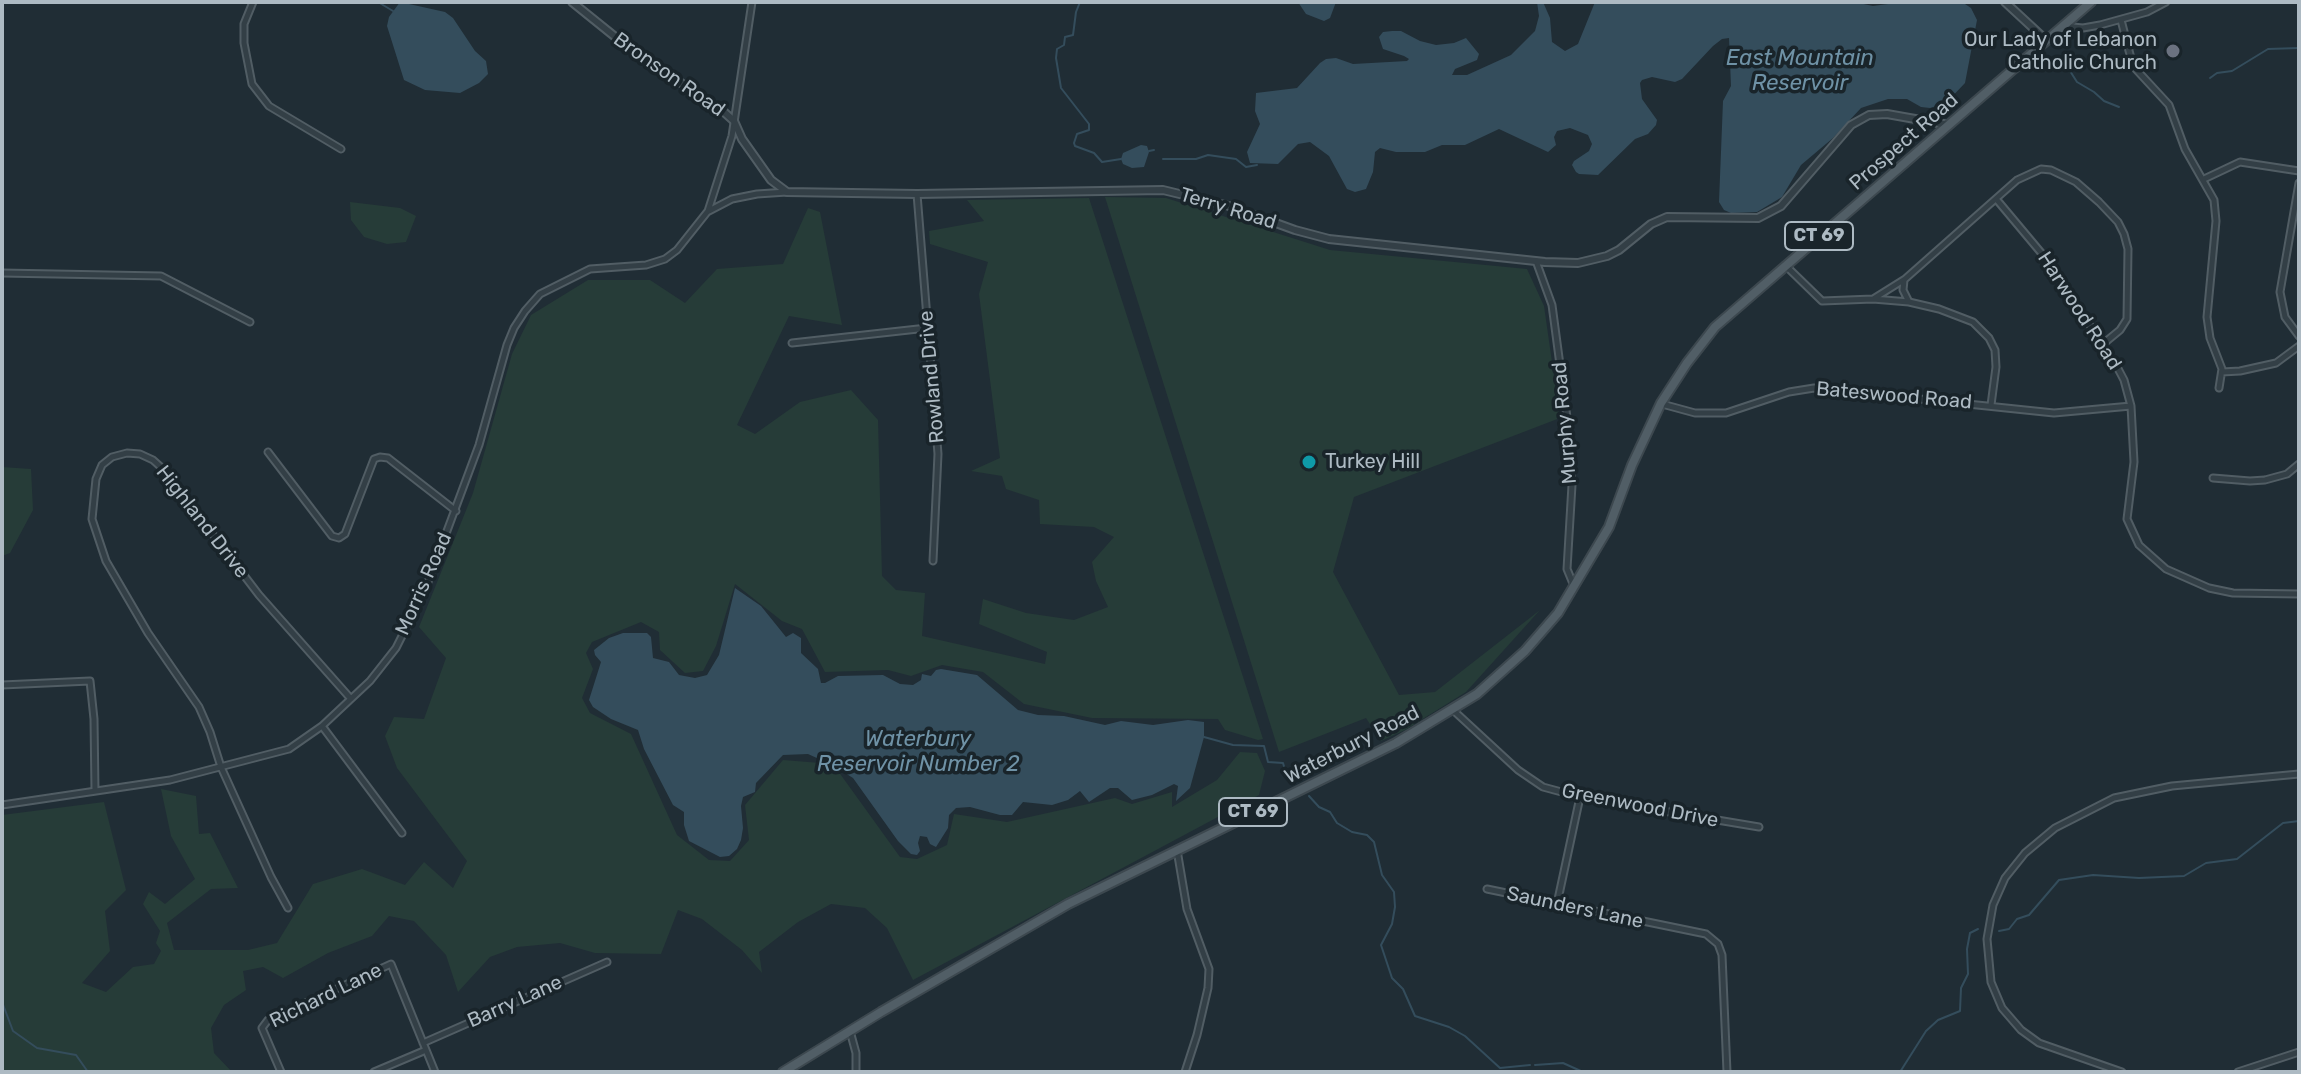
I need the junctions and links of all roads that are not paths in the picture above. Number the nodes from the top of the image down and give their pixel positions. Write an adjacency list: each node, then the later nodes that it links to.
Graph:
1 (253, 2): 12 (street)
2 (572, 2): 10 (street, Bronson Road)
3 (752, 2): 10 (street)
4 (2005, 2): 9 (street)
5 (2091, 2): 8 (main road, Prospect Road / CT 69)
6 (2166, 2): 7 (street)
7 (2121, 20): 8 (street); 14 (street)
8 (2063, 26): 9 (main road, Prospect Road / CT 69)
9 (2046, 40): 11 (main road, Prospect Road / CT 69)
10 (734, 121): 16 (street, Bronson Road); 19 (street)
11 (1949, 125): 20 (street, Terry Road); 21 (main road, Prospect Road / CT 69)
12 (341, 149)
13 (2299, 171): 14 (street)
14 (2204, 179): 32 (street)
15 (2299, 183): 28 (street)
16 (787, 192): 17 (street, Terry Road); 19 (street, Terry Road)
17 (917, 194): 20 (street, Terry Road); 27 (street, Rowland Drive)
18 (1997, 200): 23 (street); 30 (street, Harwood Road); 30 (street)
19 (708, 211): 41 (street, Morris Road)
20 (1536, 261): 43 (street, Murphy Road)
21 (1785, 265): 24 (street); 34 (main road, Prospect Road / CT 69)
22 (2, 273): 26 (street)
23 (1905, 279): 24 (street); 25 (street)
24 (1873, 299): 25 (street)
25 (1909, 302): 35 (street)
26 (250, 322)
27 (927, 328): 29 (street); 42 (street, Rowland Drive)
28 (2299, 336)
29 (792, 343)
30 (2103, 344): 36 (street, Harwood Road)
31 (2299, 346): 32 (street)
32 (2222, 372): 33 (street)
33 (2219, 388)
34 (1661, 403): 35 (street, Bateswood Road); 39 (main road, Prospect Road / CT 69)
35 (1991, 405): 36 (street, Bateswood Road)
36 (2131, 406): 44 (street, Harwood Road)
37 (268, 452): 41 (street)
38 (2299, 464): 40 (street)
39 (1632, 465): 43 (main road, Waterbury Road / CT 69)
40 (2213, 478)
41 (456, 511): 46 (street, Morris Road)
42 (933, 561)
43 (1574, 586): 47 (main road, Waterbury Road / CT 69)
44 (2299, 594)
45 (2, 685): 51 (street)
46 (351, 699): 48 (street, Morris Road); 49 (street, Highland Drive)
47 (1453, 710): 52 (street, Greenwood Drive); 56 (main road, Waterbury Road / CT 69)
48 (322, 726): 49 (street, Morris Road); 55 (street)
49 (221, 767): 51 (street, Morris Road); 59 (street, Highland Drive)
50 (2299, 774): 72 (street)
51 (95, 791): 53 (street, Morris Road)
52 (1580, 797): 54 (street, Greenwood Drive); 58 (street)
53 (2, 805)
54 (1759, 827)
55 (402, 833)
56 (1176, 849): 61 (main road, Waterbury Road / CT 69); 70 (street)
57 (1487, 889): 58 (street, Saunders Lane)
58 (1557, 904): 71 (street, Saunders Lane)
59 (288, 908)
60 (607, 962): 62 (street, Barry Lane)
61 (850, 1031): 68 (main road, Waterbury Road / CT 69); 69 (street)
62 (423, 1043): 63 (street); 65 (street, Richard Lane)
63 (426, 1050): 66 (street); 67 (street)
64 (2299, 1052): 73 (street)
65 (281, 1072)
66 (374, 1072)
67 (435, 1072)
68 (783, 1072)
69 (856, 1072)
70 (1185, 1072)
71 (1727, 1072)
72 (2122, 1072)
73 (2238, 1072)

